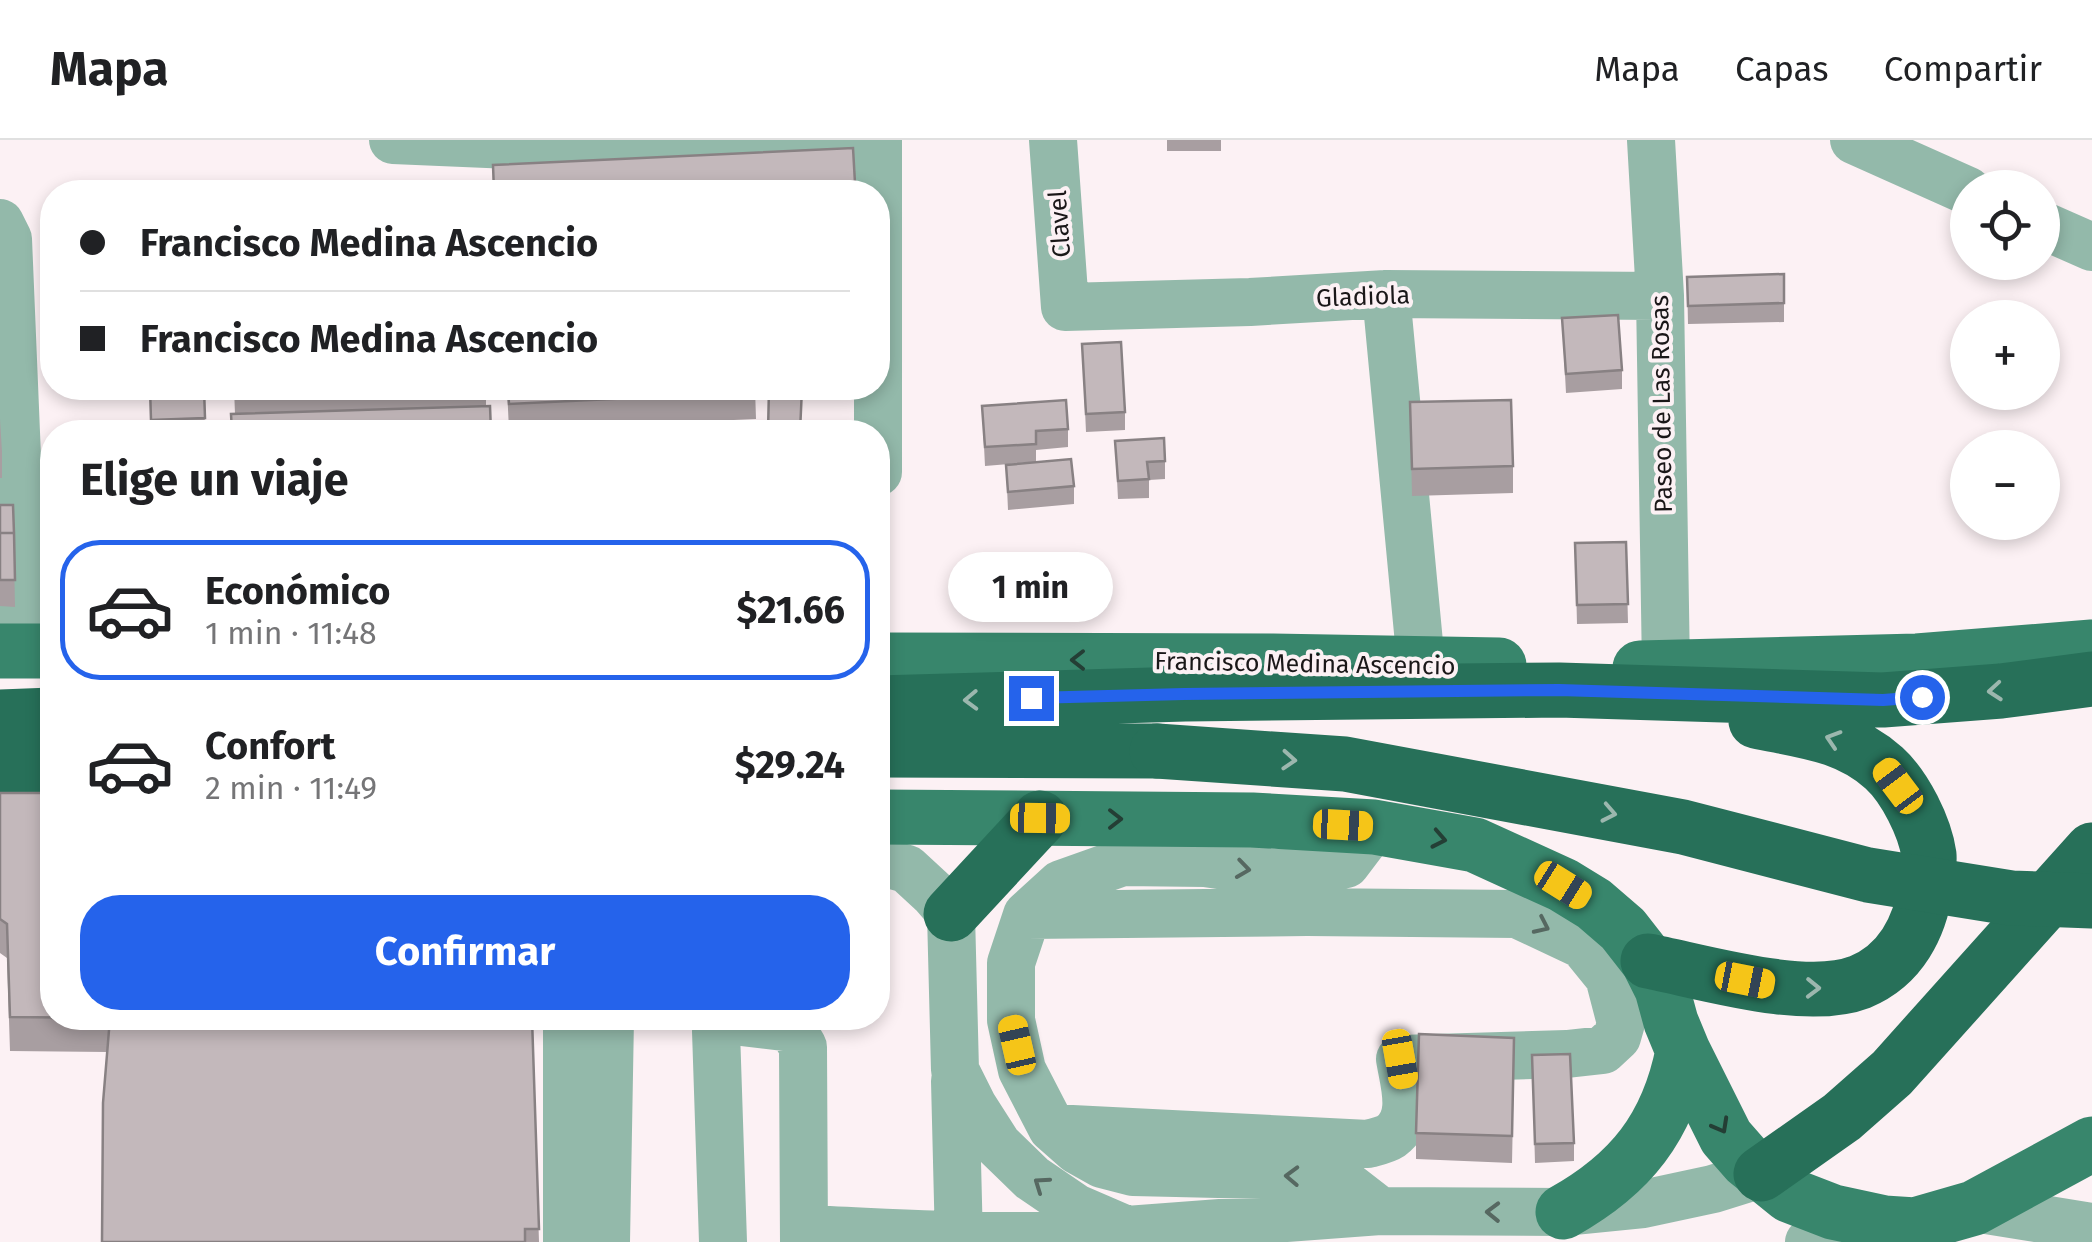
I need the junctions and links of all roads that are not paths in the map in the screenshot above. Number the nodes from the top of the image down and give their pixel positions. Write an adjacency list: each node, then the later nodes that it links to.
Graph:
1 (393, 140): 5 (street)
2 (1052, 140): 13 (street, Clavel)
3 (1650, 140): 12 (street, Paseo de Las Rosas)
4 (1854, 140): 7 (street)
5 (878, 151): 6 (street)
6 (878, 180)
7 (1950, 183)
8 (0, 223): 14 (street)
9 (2060, 232): 10 (street)
10 (2092, 247)
11 (1386, 294): 12 (street, Gladiola); 13 (street, Gladiola); 18 (street)
12 (1660, 296): 19 (street, Paseo de Las Rosas)
13 (1065, 307)
14 (9, 499): 16 (street)
15 (2092, 647): 19 (main road, Francisco Medina Ascencio)
16 (26, 651)
17 (890, 660): 18 (main road, Francisco Medina Ascencio, one-way to 17)
18 (1420, 664): 19 (main road, Francisco Medina Ascencio)
19 (1666, 669)
20 (2092, 680): 21 (highway, Francisco Medina Ascencio, one-way to 21)
21 (1559, 690): 22 (highway, Francisco Medina Ascencio, one-way to 22); 38 (highway, one-way to 21)
22 (890, 703)
23 (40, 715): 24 (highway)
24 (0, 717)
25 (890, 750): 35 (highway, one-way to 35, bridge)
26 (40, 768): 27 (highway)
27 (0, 771)
28 (0, 806): 29 (main road)
29 (40, 806)
30 (890, 817): 31 (main road)
31 (1040, 818): 32 (main road, one-way to 32); 36 (highway)
32 (1374, 826): 37 (street, one-way to 32); 38 (main road, one-way to 38)
33 (2092, 850): 47 (highway)
34 (890, 864): 36 (street)
35 (2092, 900)
36 (952, 914): 44 (street)
37 (1026, 915): 45 (street); 45 (street, one-way to 45)
38 (1648, 961): 43 (main road)
39 (566, 1030): 56 (street)
40 (610, 1030): 57 (street)
41 (718, 1030): 58 (street)
42 (793, 1030): 54 (street)
43 (1683, 1051): 47 (main road, one-way to 47); 50 (main road)
44 (954, 1070): 53 (street, one-way to 44); 55 (street)
45 (1052, 1128): 49 (street, one-way to 45)
46 (2092, 1144): 48 (main road)
47 (1762, 1174): 50 (street); 51 (main road)
48 (1974, 1208): 51 (main road); 52 (street)
49 (1380, 1210): 50 (street, one-way to 49); 53 (street)
50 (1563, 1212)
51 (1915, 1225): 59 (street)
52 (2092, 1227)
53 (1128, 1230): 55 (street)
54 (804, 1236): 55 (street)
55 (960, 1239)
56 (567, 1242)
57 (606, 1242)
58 (723, 1242)
59 (1809, 1242)

